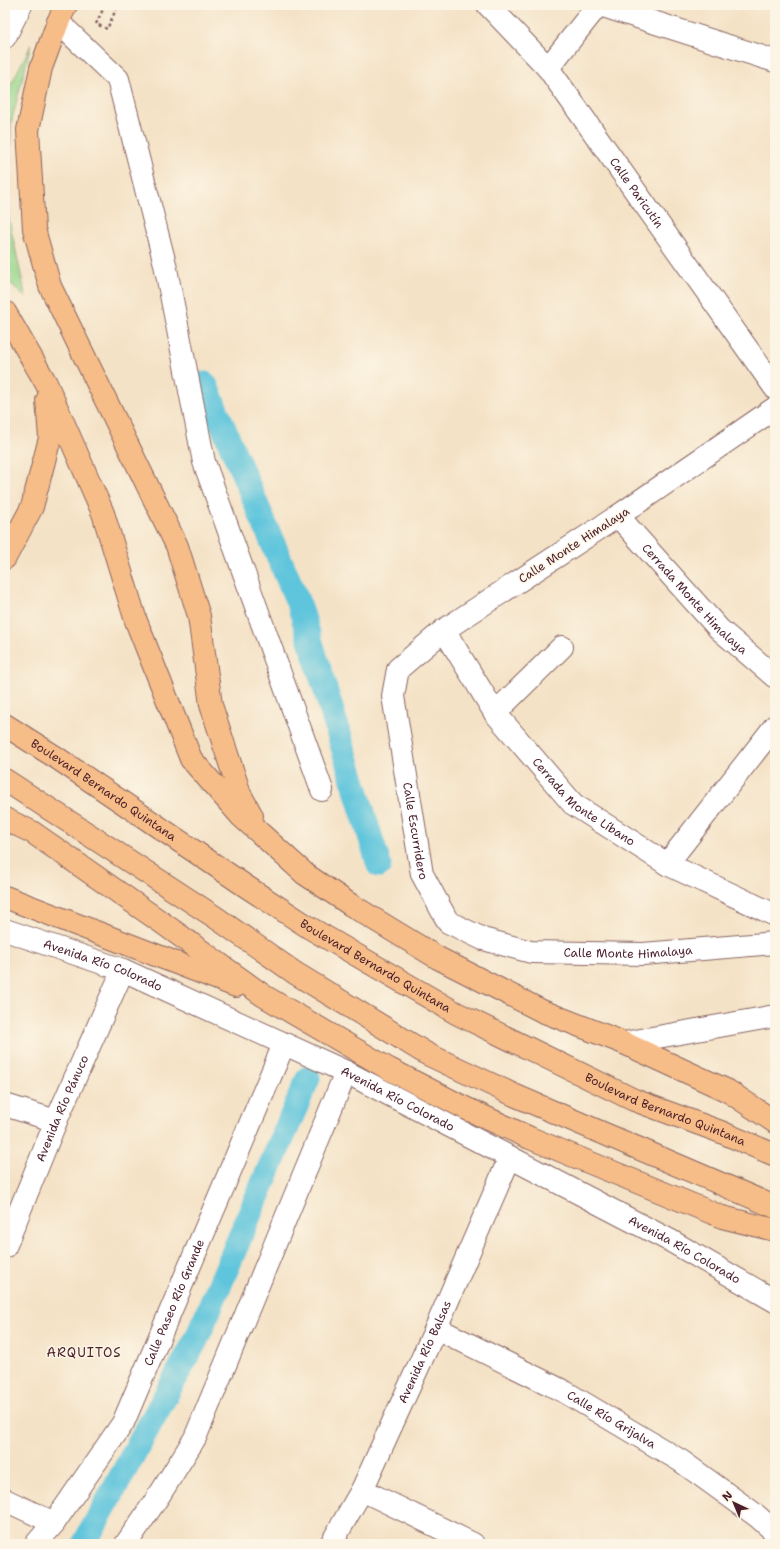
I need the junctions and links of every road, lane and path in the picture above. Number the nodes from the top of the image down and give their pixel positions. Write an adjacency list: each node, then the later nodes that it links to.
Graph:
1 (20, 5): 7 (street)
2 (105, 5): 3 (path)
3 (118, 5)
4 (488, 5): 9 (street, Calle Paricutín)
5 (599, 5): 8 (street); 9 (street)
6 (62, 13): 24 (street); 26 (highway)
7 (5, 37)
8 (775, 61)
9 (548, 68): 12 (street, Calle Paricutín)
10 (5, 312): 11 (highway)
11 (46, 383): 15 (highway); 26 (highway)
12 (775, 388)
13 (775, 408): 14 (street, Calle Monte Himalaya)
14 (618, 516): 16 (street, Calle Monte Himalaya); 18 (street, Cerrada Monte Himalaya)
15 (5, 558)
16 (444, 630): 19 (street, Calle Monte Himalaya); 20 (street, Cerrada Monte Líbano)
17 (562, 647): 20 (street)
18 (775, 677)
19 (393, 696): 31 (street, Calle Escurridero)
20 (495, 713): 27 (street, Cerrada Monte Líbano)
21 (5, 725): 42 (highway, Boulevard Bernardo Quintana)
22 (775, 726): 27 (street)
23 (5, 780): 44 (highway)
24 (322, 790)
25 (5, 819): 34 (highway)
26 (262, 835): 36 (highway)
27 (667, 864): 29 (street, Cerrada Monte Líbano)
28 (5, 897): 34 (highway)
29 (775, 915)
30 (5, 930): 33 (street, Avenida Río Colorado)
31 (483, 939): 32 (street, Calle Monte Himalaya)
32 (775, 943)
33 (123, 970): 37 (street, Avenida Río Colorado); 40 (street, Avenida Río Pánuco)
34 (264, 996): 45 (highway)
35 (775, 1016): 36 (street)
36 (624, 1043): 41 (highway)
37 (284, 1044): 38 (street, Avenida Río Colorado); 51 (street, Calle Paseo Río Grande)
38 (346, 1072): 43 (street, Avenida Río Colorado); 54 (street)
39 (5, 1105): 40 (street)
40 (56, 1121): 46 (street, Avenida Río Pánuco)
41 (775, 1122)
42 (775, 1155)
43 (510, 1156): 47 (street, Avenida Río Colorado); 48 (street, Avenida Río Balsas)
44 (775, 1207)
45 (775, 1230)
46 (5, 1248)
47 (775, 1301)
48 (436, 1328): 49 (street, Avenida Río Balsas); 52 (street, Calle Río Grijalva)
49 (362, 1490): 55 (street, Avenida Río Balsas); 56 (street)
50 (5, 1500): 51 (street)
51 (54, 1523): 53 (street, Calle Paseo Río Grande)
52 (775, 1532)
53 (36, 1544)
54 (126, 1544)
55 (331, 1544)
56 (473, 1544)

